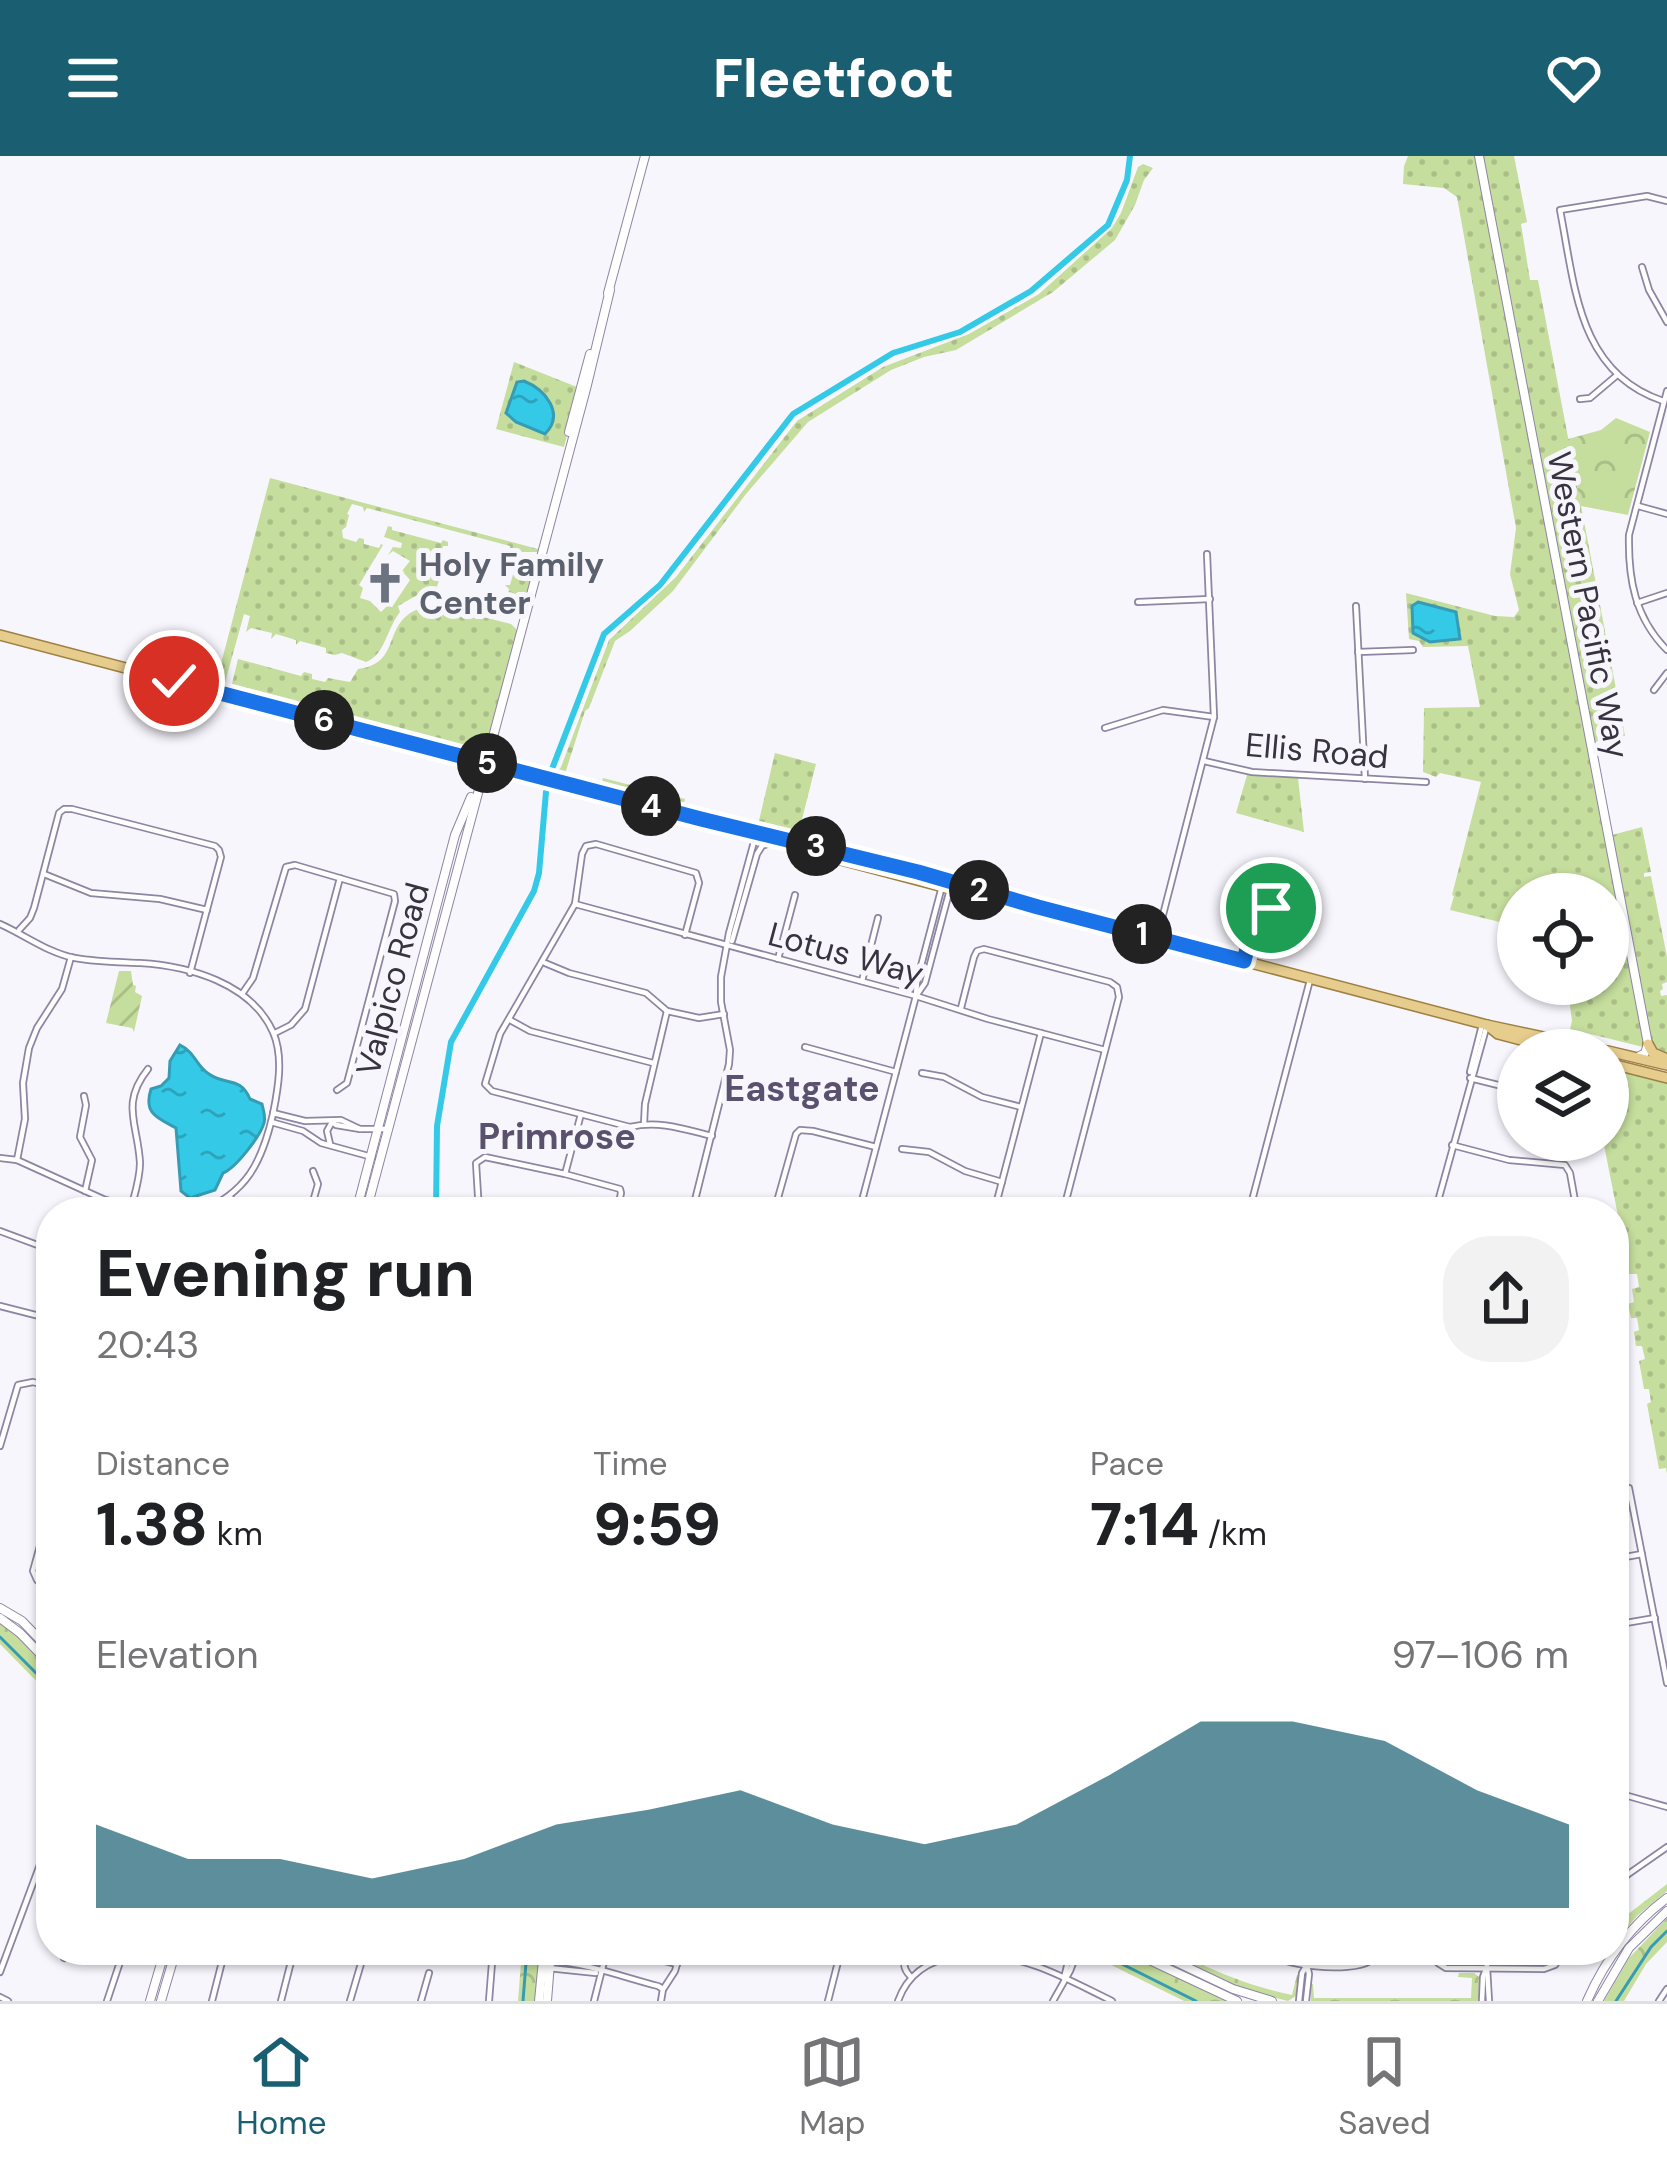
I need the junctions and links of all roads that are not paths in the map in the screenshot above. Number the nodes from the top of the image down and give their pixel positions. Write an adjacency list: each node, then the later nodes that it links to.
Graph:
1 (645, 156): 27 (main road, Valpico Road)
2 (1479, 156): 65 (main road, Western Pacific Way)
3 (1667, 201): 6 (street)
4 (1642, 268): 5 (street)
5 (1667, 322)
6 (1616, 376): 8 (street); 9 (street)
7 (1667, 391): 9 (street)
8 (1580, 399)
9 (1663, 401): 10 (street)
10 (1637, 506): 11 (street); 16 (street)
11 (1667, 514)
12 (1207, 554): 14 (street)
13 (1667, 593): 16 (street)
14 (1210, 598): 15 (street); 24 (street)
15 (1138, 602)
16 (1636, 603): 20 (street)
17 (1356, 606): 21 (street)
18 (0, 635): 27 (main road)
19 (1413, 650): 21 (street)
20 (1667, 650)
21 (1358, 652): 28 (street)
22 (1667, 673): 23 (street)
23 (1654, 690)
24 (1214, 717): 25 (street); 26 (street)
25 (1105, 728)
26 (1204, 761): 28 (street, Ellis Road); 45 (street)
27 (485, 763): 30 (main road); 86 (main road, Valpico Road)
28 (1365, 778): 29 (street, Ellis Road)
29 (1426, 782)
30 (701, 819): 31 (main road); 33 (main road)
31 (754, 838): 32 (main road); 33 (street); 46 (street)
32 (773, 843): 36 (main road); 46 (street)
33 (834, 850): 36 (main road)
34 (43, 874): 40 (street); 40 (street); 43 (street)
35 (340, 878): 54 (street); 64 (street); 79 (street)
36 (947, 887): 45 (main road); 55 (street)
37 (795, 895): 48 (street)
38 (575, 904): 44 (street, Lotus Way); 44 (street); 50 (street)
39 (1271, 908): 49 (street)
40 (206, 910): 51 (street)
41 (878, 918): 53 (street)
42 (0, 924): 43 (street)
43 (16, 931): 47 (street)
44 (685, 935): 46 (street, Lotus Way)
45 (1157, 938): 49 (main road)
46 (729, 946): 48 (street, Lotus Way); 58 (street)
47 (70, 958): 51 (street); 94 (street)
48 (778, 959): 53 (street, Lotus Way)
49 (1244, 961): 52 (main road)
50 (543, 962): 57 (street); 59 (street)
51 (190, 973): 54 (street)
52 (1311, 978): 60 (main road); 112 (street)
53 (862, 981): 55 (street, Lotus Way)
54 (242, 994): 64 (street)
55 (916, 995): 56 (street, Lotus Way); 74 (street)
56 (960, 1010): 62 (street, Lotus Way); 67 (street)
57 (667, 1011): 58 (street); 71 (street)
58 (724, 1014): 87 (street)
59 (510, 1019): 71 (street); 82 (street)
60 (1484, 1025): 61 (main road); 63 (main road); 76 (street)
61 (1500, 1029)
62 (1041, 1033): 67 (street, Lotus Way); 81 (street)
63 (1497, 1033)
64 (274, 1034): 83 (street)
65 (1648, 1044): 69 (main road); 70 (main road)
66 (805, 1047): 74 (street)
67 (1105, 1050): 111 (street)
68 (1629, 1057): 69 (main road)
69 (1637, 1057): 70 (main road)
70 (1667, 1062)
71 (654, 1063): 85 (street)
72 (1629, 1063): 77 (main road)
73 (148, 1069): 100 (street)
74 (896, 1072): 90 (street)
75 (922, 1073): 81 (street)
76 (1470, 1078): 78 (street); 88 (street)
77 (1667, 1078)
78 (1497, 1085)
79 (337, 1090)
80 (84, 1096): 98 (street)
81 (1021, 1107): 97 (street)
82 (581, 1114): 85 (street); 96 (street)
83 (272, 1118): 84 (street); 89 (street); 101 (street)
84 (332, 1122): 86 (street); 89 (street)
85 (644, 1124): 87 (street)
86 (383, 1129): 93 (main road, Valpico Road)
87 (712, 1136): 107 (street)
88 (1452, 1145): 113 (street); 114 (street)
89 (332, 1146): 93 (street)
90 (876, 1148): 108 (street); 109 (street)
91 (902, 1149): 97 (street)
92 (0, 1158): 94 (street)
93 (375, 1158): 103 (main road, Valpico Road); 104 (main road, Valpico Road)
94 (17, 1160): 98 (street)
95 (314, 1171): 102 (street)
96 (566, 1174): 105 (street); 106 (street)
97 (1002, 1182): 110 (street)
98 (86, 1191): 99 (street)
99 (100, 1197)
100 (133, 1197)
101 (230, 1197)
102 (314, 1197)
103 (361, 1197)
104 (368, 1197)
105 (478, 1197)
106 (619, 1197)
107 (696, 1197)
108 (778, 1197)
109 (864, 1197)
110 (998, 1197)
111 (1067, 1197)
112 (1253, 1197)
113 (1439, 1197)
114 (1574, 1197)
115 (0, 1231): 116 (street)
116 (36, 1244)
117 (0, 1306): 118 (street)
118 (36, 1315)
119 (36, 1383): 120 (street)
120 (0, 1446)
121 (1629, 1493): 122 (street)
122 (1642, 1554): 123 (street); 126 (street)
123 (1629, 1556)
124 (0, 1608): 128 (main road)
125 (0, 1618): 129 (main road)
126 (1654, 1618): 127 (street); 130 (street)
127 (1629, 1622)
128 (36, 1635)
129 (36, 1638)
130 (1667, 1683)
131 (1629, 1796): 132 (street)
132 (1667, 1807)
133 (1667, 1847): 134 (street)
134 (1629, 1874)
135 (36, 1877): 165 (street)
136 (1667, 1898): 138 (main road)
137 (1667, 1911): 139 (main road)
138 (1629, 1933)
139 (1629, 1948)
140 (119, 1965): 174 (street)
141 (161, 1965): 175 (main road)
142 (172, 1965): 176 (main road)
143 (222, 1965): 177 (street)
144 (290, 1965): 178 (street)
145 (361, 1965): 179 (street)
146 (492, 1965): 181 (street)
147 (546, 1965): 182 (main road)
148 (572, 1965): 167 (street)
149 (604, 1965): 167 (street)
150 (675, 1965): 170 (street)
151 (838, 1965): 185 (street)
152 (904, 1965): 168 (street)
153 (926, 1965): 168 (street)
154 (1034, 1965): 169 (street)
155 (1071, 1965): 169 (street)
156 (1160, 1965): 189 (main road)
157 (1182, 1965): 190 (main road)
158 (1306, 1965): 191 (street)
159 (1441, 1965): 164 (street)
160 (1486, 1965): 164 (street)
161 (1556, 1965): 164 (street)
162 (1605, 1965): 193 (main road)
163 (1619, 1965): 194 (main road)
164 (1486, 1969): 192 (street)
165 (0, 1972)
166 (429, 1972): 180 (street)
167 (602, 1972): 170 (street); 183 (street)
168 (911, 1977): 186 (street)
169 (1064, 1978): 187 (street); 188 (street)
170 (663, 1989): 184 (street)
171 (1667, 1989): 195 (street)
172 (0, 1996): 173 (street)
173 (8, 2001)
174 (107, 2001)
175 (150, 2001)
176 (161, 2001)
177 (212, 2001)
178 (281, 2001)
179 (350, 2001)
180 (421, 2001)
181 (489, 2001)
182 (543, 2001)
183 (594, 2001)
184 (661, 2001)
185 (828, 2001)
186 (898, 2001)
187 (1053, 2001)
188 (1112, 2001)
189 (1237, 2001)
190 (1272, 2001)
191 (1302, 2001)
192 (1486, 2001)
193 (1587, 2001)
194 (1598, 2001)
195 (1659, 2001)

